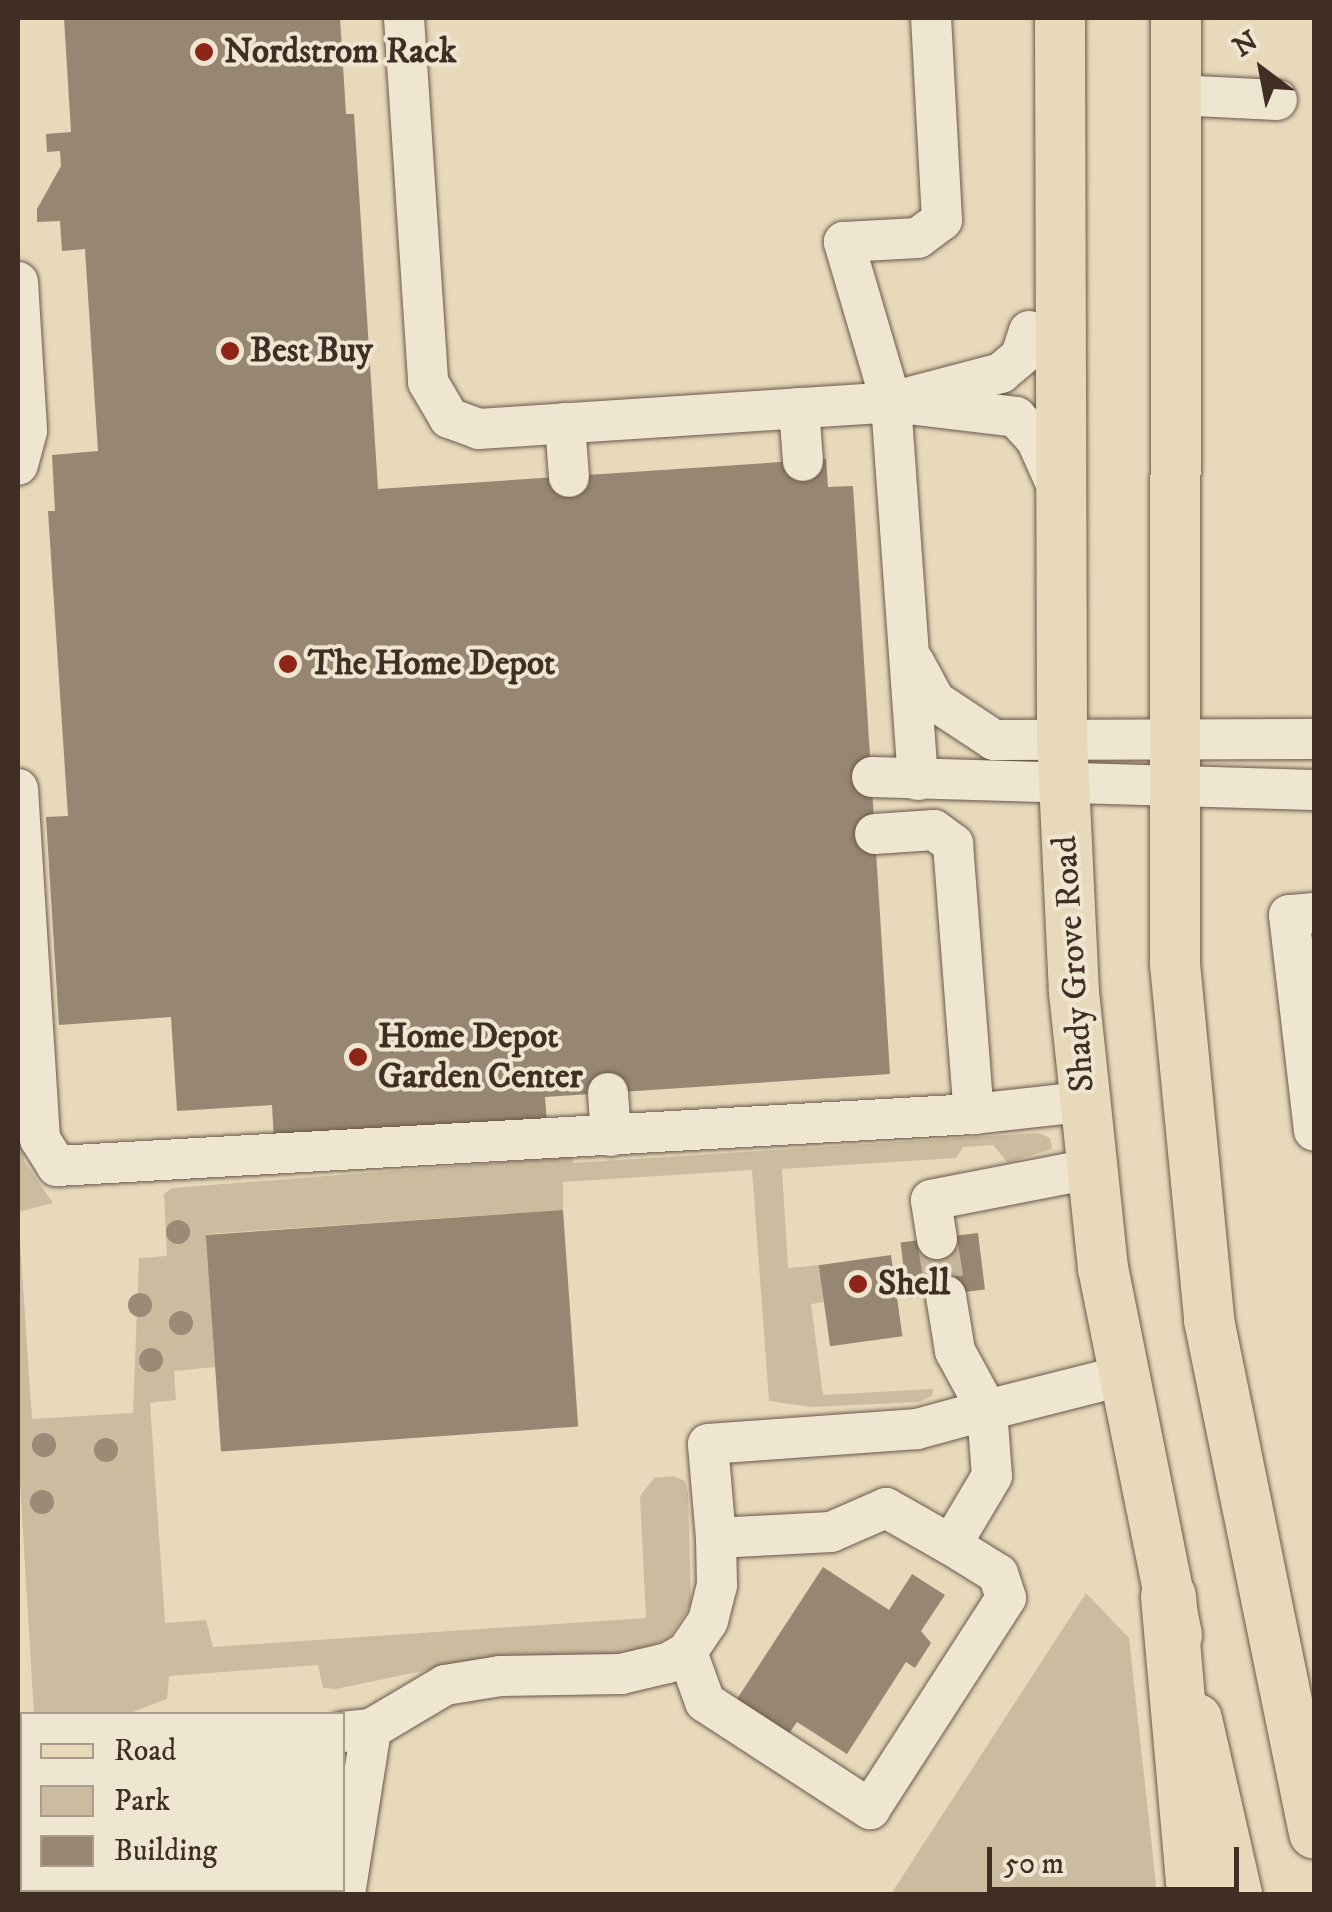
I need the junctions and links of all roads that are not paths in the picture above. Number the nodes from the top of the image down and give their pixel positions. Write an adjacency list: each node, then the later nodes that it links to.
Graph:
1 (404, 18): 11 (street)
2 (931, 18): 9 (street)
3 (1176, 18): 5 (main road)
4 (1060, 35): 8 (main road); 15 (main road, Shady Grove Road)
5 (1176, 95): 6 (street); 17 (main road)
6 (1277, 100)
7 (18, 282): 13 (street)
8 (1029, 330): 9 (street)
9 (891, 402): 10 (street); 15 (street); 16 (street)
10 (799, 408): 11 (street); 12 (street)
11 (566, 424): 14 (street)
12 (803, 461)
13 (18, 466)
14 (569, 476)
15 (1061, 496): 20 (main road, Shady Grove Road)
16 (910, 651): 19 (street); 21 (street)
17 (1178, 738): 18 (street); 20 (street); 23 (main road)
18 (1314, 739)
19 (994, 740): 20 (street); 21 (street)
20 (1062, 759): 21 (street); 23 (street); 29 (main road, Shady Grove Road)
21 (917, 762): 22 (street)
22 (871, 766)
23 (1179, 787): 25 (street); 43 (main road)
24 (18, 788): 32 (street)
25 (1314, 790)
26 (875, 834): 30 (street)
27 (1302, 914): 31 (street)
28 (608, 1093): 32 (street)
29 (1083, 1102): 30 (street); 33 (main road, Shady Grove Road)
30 (974, 1114): 32 (street)
31 (1314, 1131)
32 (610, 1136)
33 (1090, 1169): 34 (street); 36 (main road, Shady Grove Road)
34 (938, 1239)
35 (946, 1296): 37 (street)
36 (1121, 1376): 37 (street); 40 (main road, Shady Grove Road)
37 (987, 1410): 38 (street); 39 (street)
38 (716, 1538): 39 (street); 41 (street)
39 (951, 1545): 41 (street)
40 (1168, 1596): 45 (highway); 46 (main road, Shady Grove Road)
41 (687, 1652): 42 (street)
42 (357, 1730): 44 (street)
43 (1314, 1833)
44 (345, 1894)
45 (1194, 1894)
46 (1237, 1894)

